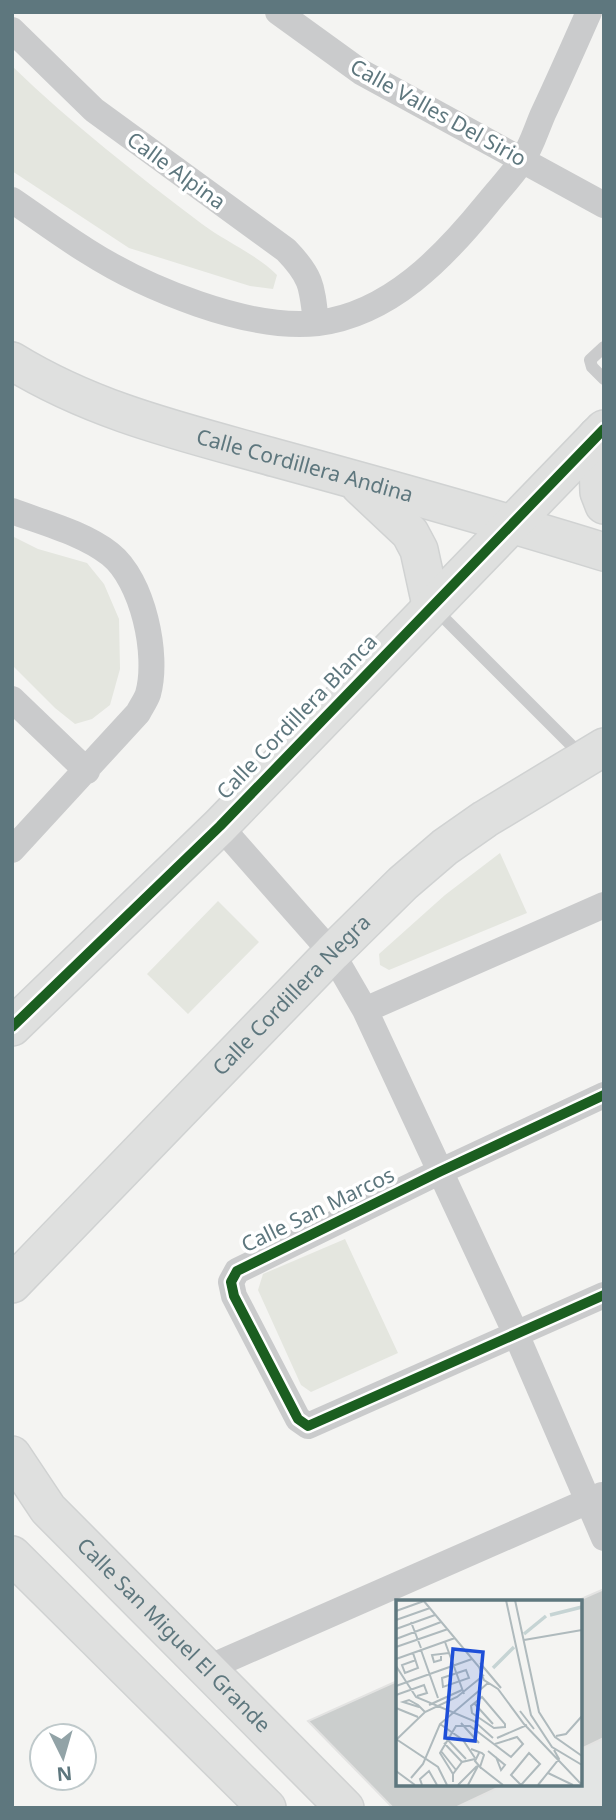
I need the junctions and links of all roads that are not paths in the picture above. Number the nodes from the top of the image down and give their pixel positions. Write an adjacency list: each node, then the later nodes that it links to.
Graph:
1 (278, 12): 4 (street, Calle Valles Del Sirio)
2 (589, 12): 4 (street)
3 (12, 30): 7 (street, Calle Alpina)
4 (522, 161): 6 (street, Calle Valles Del Sirio); 7 (street)
5 (12, 200): 7 (street)
6 (604, 205)
7 (316, 323)
8 (604, 347): 10 (lane)
9 (12, 361): 12 (street, Calle Cordillera Andina)
10 (604, 379)
11 (600, 432): 13 (street); 15 (street, Calle Cordillera Blanca)
12 (352, 479): 15 (street, Calle Cordillera Andina); 17 (street)
13 (604, 505)
14 (12, 510): 20 (street)
15 (513, 524): 16 (street, Calle Cordillera Andina); 17 (street, Calle Cordillera Blanca)
16 (604, 552)
17 (431, 605): 19 (lane); 21 (street, Calle Cordillera Blanca)
18 (12, 699): 20 (street)
19 (594, 752): 24 (street, Calle Cordillera Negra)
20 (87, 771): 22 (street)
21 (220, 826): 24 (street); 26 (street, Calle Cordillera Blanca)
22 (12, 850)
23 (604, 905): 25 (street)
24 (332, 953): 25 (street); 29 (street, Calle Cordillera Negra)
25 (365, 1010): 28 (street)
26 (12, 1027)
27 (604, 1095): 28 (street, Calle San Marcos)
28 (439, 1172): 31 (street); 31 (street, Calle San Marcos)
29 (12, 1284)
30 (604, 1295): 31 (street, Calle San Marcos)
31 (516, 1334): 33 (street)
32 (12, 1455): 36 (street, Calle San Miguel El Grande)
33 (596, 1498): 34 (street); 36 (street)
34 (604, 1538)
35 (12, 1555): 37 (street)
36 (208, 1668): 38 (street, Calle San Miguel El Grande)
37 (267, 1808)
38 (345, 1808)

